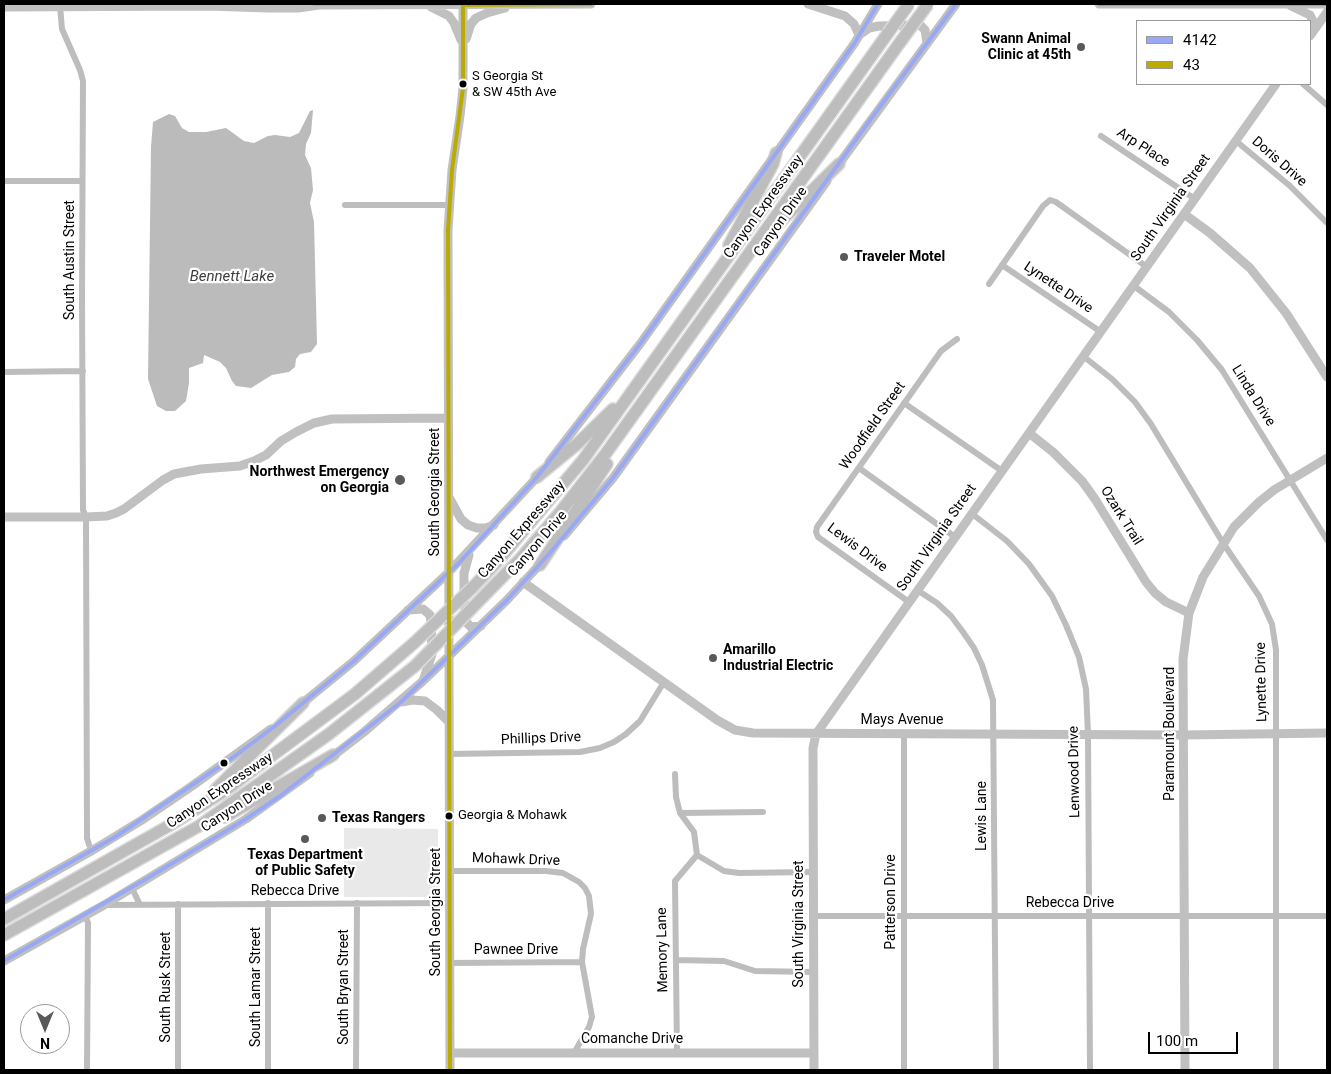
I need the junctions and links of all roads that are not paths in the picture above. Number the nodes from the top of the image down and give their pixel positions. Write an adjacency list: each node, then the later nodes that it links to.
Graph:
1 (428, 4): 2 (main road); 20 (main road); 27 (main road)
2 (463, 4): 3 (main road); 27 (main road, South Georgia Street)
3 (515, 4): 4 (main road); 27 (main road)
4 (590, 4)
5 (808, 4): 25 (main road)
6 (878, 4): 25 (main road)
7 (909, 4): 47 (highway, Canyon Expressway, bridge)
8 (928, 4): 44 (highway, Canyon Expressway, bridge)
9 (956, 4): 26 (main road, Canyon Drive)
10 (1099, 4): 11 (main road)
11 (1185, 4): 12 (main road)
12 (1286, 4): 13 (main road); 24 (main road)
13 (1327, 4)
14 (16, 5): 21 (main road); 22 (main road)
15 (93, 5): 16 (main road); 21 (main road)
16 (130, 5): 17 (main road)
17 (171, 5): 18 (main road)
18 (208, 5): 19 (main road)
19 (267, 5): 20 (main road)
20 (317, 5)
21 (55, 6): 36 (street, South Austin Street)
22 (4, 7)
23 (1326, 16): 24 (main road)
24 (1311, 33)
25 (860, 35): 26 (main road); 33 (main road)
26 (927, 43): 34 (main road, Canyon Drive)
27 (464, 52): 39 (main road, South Georgia Street)
28 (1275, 85): 32 (main road, South Virginia Street)
29 (1304, 85): 30 (street)
30 (1327, 104)
31 (1101, 136): 37 (street, Arp Place)
32 (1236, 141): 37 (main road, South Virginia Street); 41 (street, Doris Drive)
33 (776, 153): 47 (highway); 62 (main road)
34 (838, 164): 44 (highway); 74 (main road, Canyon Drive)
35 (4, 181): 36 (street)
36 (82, 181): 51 (street, South Austin Street)
37 (1195, 198): 40 (main road, South Virginia Street)
38 (345, 206): 39 (street)
39 (449, 206): 57 (main road, South Georgia Street)
40 (1184, 214): 43 (main road, South Virginia Street); 53 (main road)
41 (1327, 223)
42 (1002, 265): 43 (street); 45 (street); 48 (street, Lynette Drive)
43 (1147, 267): 46 (main road, South Virginia Street)
44 (727, 284): 56 (highway, Canyon Expressway)
45 (989, 284)
46 (1134, 286): 48 (main road, South Virginia Street); 63 (street, Linda Drive)
47 (705, 290): 54 (highway, Canyon Expressway)
48 (1101, 332): 50 (main road, South Virginia Street)
49 (957, 339): 55 (street, Woodfield Street)
50 (1083, 356): 58 (main road, South Virginia Street); 72 (street, Lynette Drive)
51 (83, 371): 52 (street); 67 (street, South Austin Street)
52 (4, 372)
53 (1327, 376)
54 (633, 390): 62 (highway); 100 (highway, Canyon Expressway, bridge)
55 (904, 403): 60 (street, Woodfield Street); 61 (street)
56 (636, 411): 74 (highway); 101 (highway, Canyon Expressway, bridge)
57 (448, 418): 64 (main road, South Georgia Street); 67 (main road)
58 (1028, 433): 61 (main road, South Virginia Street); 80 (main road, Ozark Trail)
59 (1327, 458): 63 (main road, Paramount Boulevard)
60 (859, 468): 69 (street, Woodfield Street); 70 (street)
61 (1002, 471): 65 (main road, South Virginia Street)
62 (538, 476): 68 (main road)
63 (1291, 480): 71 (street, Linda Drive); 72 (main road, Paramount Boulevard)
64 (448, 496): 68 (main road); 75 (main road, South Georgia Street)
65 (971, 514): 70 (main road, South Virginia Street); 93 (street, Lenwood Drive)
66 (4, 517): 67 (main road)
67 (86, 517): 102 (street, South Austin Street)
68 (494, 524): 73 (main road)
69 (816, 532): 78 (street, Lewis Drive)
70 (955, 536): 77 (main road, South Virginia Street)
71 (1327, 540)
72 (1223, 544): 80 (main road, Paramount Boulevard); 90 (street, Lynette Drive)
73 (471, 550): 75 (main road); 81 (main road)
74 (540, 564): 76 (main road, Canyon Drive)
75 (448, 574): 79 (main road); 82 (main road, South Georgia Street)
76 (523, 582): 81 (main road, Canyon Drive); 84 (main road, Mays Avenue)
77 (917, 590): 78 (main road, South Virginia Street); 89 (street, Lewis Lane)
78 (909, 602): 92 (main road, South Virginia Street)
79 (408, 610): 83 (main road); 86 (main road)
80 (1189, 613): 94 (main road, Paramount Boulevard)
81 (481, 626): 82 (main road, Canyon Drive)
82 (449, 657): 83 (main road, Canyon Drive); 87 (main road, South Georgia Street)
83 (423, 681): 85 (main road, Canyon Drive)
84 (664, 682): 92 (main road, Mays Avenue); 95 (street, Phillips Drive)
85 (401, 702): 87 (main road); 96 (main road, Canyon Drive)
86 (303, 703): 100 (highway); 102 (main road)
87 (449, 722): 95 (main road, South Georgia Street)
88 (904, 733): 89 (main road, Mays Avenue); 92 (main road, Mays Avenue); 118 (street, Patterson Drive)
89 (994, 733): 93 (main road, Mays Avenue); 119 (street, Lewis Lane)
90 (1275, 733): 91 (main road, Mays Avenue); 94 (main road, Mays Avenue); 122 (street, Lynette Drive)
91 (1327, 733)
92 (816, 734): 105 (main road, South Virginia Street)
93 (1088, 734): 94 (main road, Mays Avenue); 120 (street, Lenwood Drive)
94 (1183, 735): 121 (main road, Paramount Boulevard)
95 (449, 754): 104 (main road, South Georgia Street)
96 (333, 756): 101 (highway); 106 (main road, Canyon Drive)
97 (675, 774): 99 (street)
98 (763, 812): 99 (street)
99 (680, 813): 103 (street)
100 (187, 815): 107 (highway, Canyon Expressway)
101 (199, 826): 125 (highway, Canyon Expressway)
102 (93, 850): 108 (main road)
103 (697, 855): 105 (street); 126 (street, Memory Lane)
104 (449, 871): 111 (main road, South Georgia Street); 128 (street, Mohawk Drive)
105 (813, 872): 117 (main road, South Virginia Street)
106 (132, 888): 112 (main road, Canyon Drive); 113 (street)
107 (40, 899): 115 (highway); 124 (highway, Canyon Expressway)
108 (4, 900)
109 (268, 903): 110 (street, Rebecca Drive); 114 (street, Rebecca Drive); 137 (street, South Lamar Street)
110 (357, 903): 111 (street, Rebecca Drive); 138 (street, South Bryan Street)
111 (449, 903): 129 (main road, South Georgia Street)
112 (104, 904): 113 (street, Rebecca Drive); 116 (main road, Canyon Drive)
113 (140, 904): 114 (street, Rebecca Drive)
114 (178, 904): 136 (street, South Rusk Street)
115 (4, 912)
116 (85, 915): 127 (main road, Canyon Drive); 135 (street)
117 (813, 916): 118 (street, Rebecca Drive); 130 (main road, South Virginia Street)
118 (904, 916): 119 (street, Rebecca Drive); 141 (street, Patterson Drive)
119 (995, 916): 120 (street, Rebecca Drive); 142 (street, Lewis Lane)
120 (1089, 916): 121 (street, Rebecca Drive); 143 (street, Lenwood Drive)
121 (1184, 916): 122 (street, Rebecca Drive); 144 (main road, Paramount Boulevard)
122 (1276, 916): 123 (street, Rebecca Drive); 145 (street, Lynette Drive)
123 (1327, 916)
124 (4, 919)
125 (4, 935)
126 (676, 960): 130 (street); 133 (street, Memory Lane)
127 (4, 961)
128 (582, 962): 129 (street, Pawnee Drive); 132 (street, Mohawk Drive)
129 (449, 963): 131 (main road, South Georgia Street)
130 (813, 972): 134 (main road, South Virginia Street)
131 (450, 1053): 132 (main road, Comanche Drive); 139 (main road, South Georgia Street)
132 (574, 1053): 133 (main road, Comanche Drive)
133 (677, 1053): 134 (main road, Comanche Drive)
134 (814, 1053): 140 (main road, South Virginia Street)
135 (87, 1070)
136 (178, 1070)
137 (268, 1070)
138 (356, 1070)
139 (450, 1070)
140 (814, 1070)
141 (904, 1070)
142 (996, 1070)
143 (1090, 1070)
144 (1185, 1070)
145 (1276, 1070)

